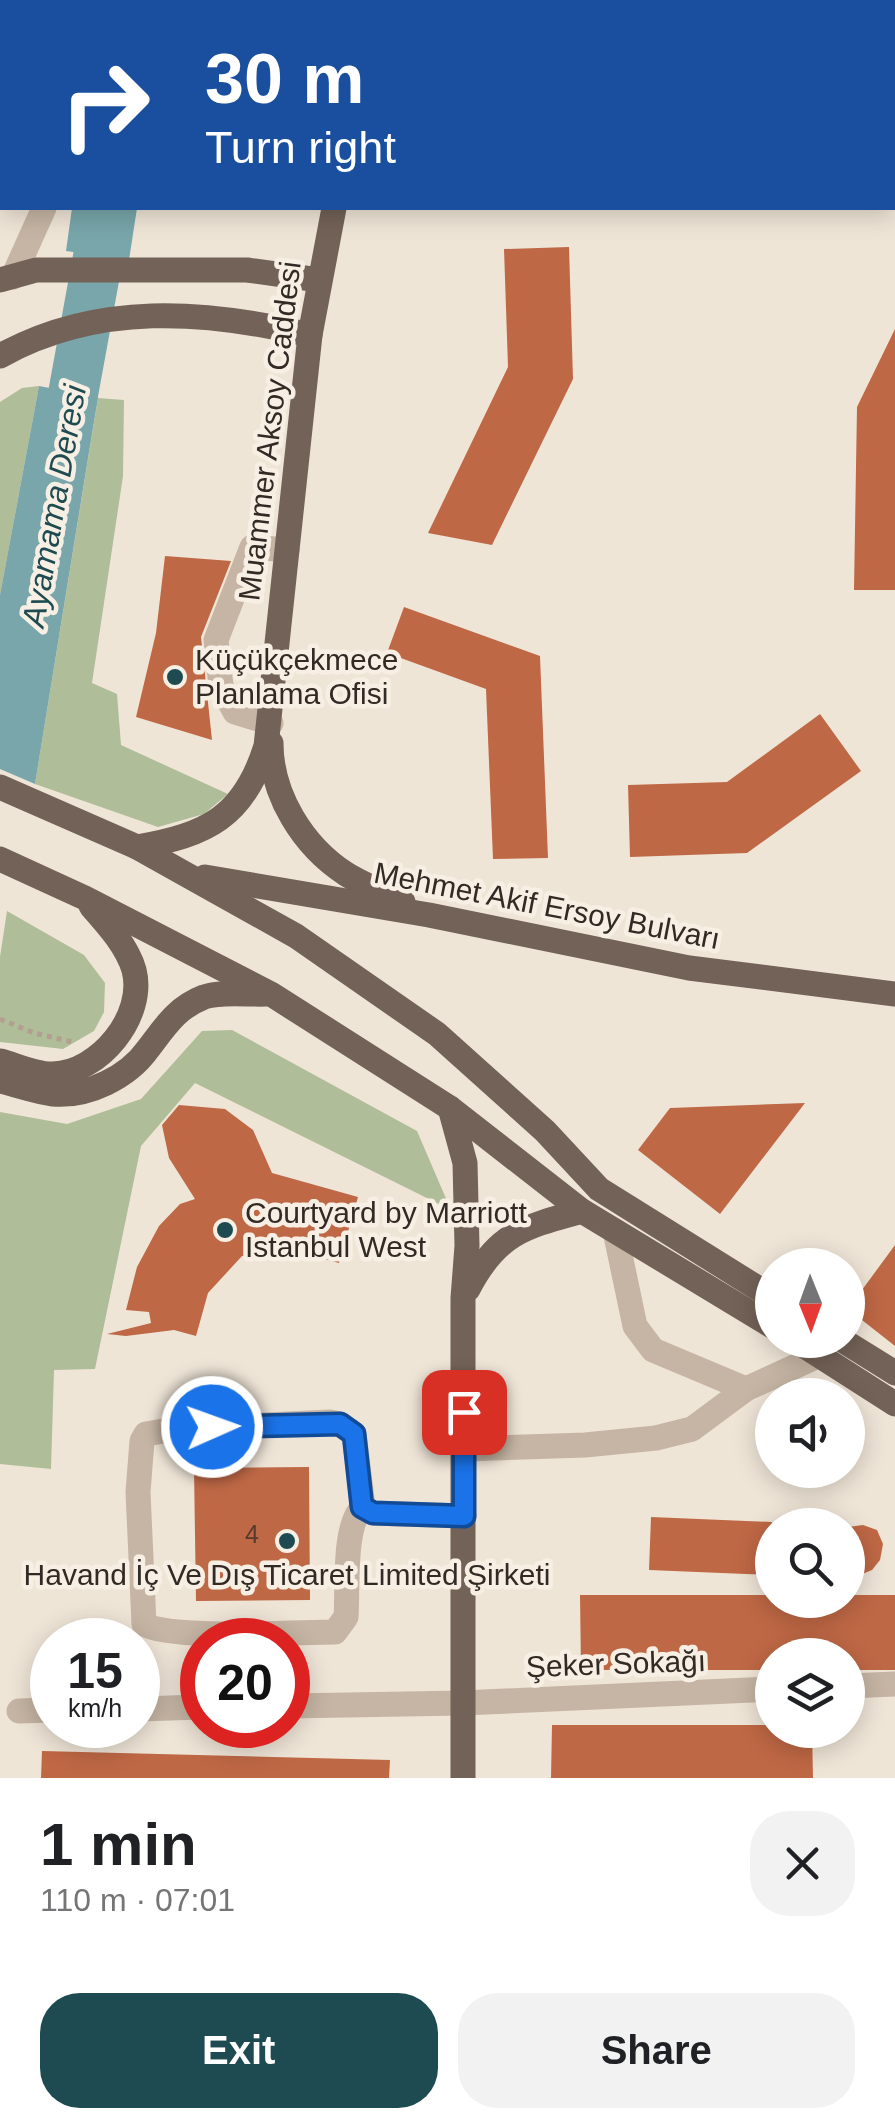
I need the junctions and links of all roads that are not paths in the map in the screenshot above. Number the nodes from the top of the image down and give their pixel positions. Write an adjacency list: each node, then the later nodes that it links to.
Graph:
1 (43, 210): 3 (street)
2 (334, 210): 4 (main road, Muammer Aksoy Caddesi)
3 (16, 276): 4 (main road)
4 (318, 280): 5 (main road, Muammer Aksoy Caddesi)
5 (310, 335): 6 (main road); 7 (main road, Muammer Aksoy Caddesi)
6 (0, 356)
7 (287, 550): 8 (main road, Muammer Aksoy Caddesi); 8 (street)
8 (271, 723): 10 (main road); 14 (main road)
9 (0, 787): 10 (main road, Mehmet Akif Ersoy Bulvarı)
10 (137, 847): 12 (main road, Mehmet Akif Ersoy Bulvarı)
11 (0, 858): 13 (main road)
12 (189, 875): 14 (main road, Mehmet Akif Ersoy Bulvarı); 23 (main road, Mehmet Akif Ersoy Bulvarı)
13 (85, 898): 15 (main road); 19 (main road)
14 (428, 914): 16 (main road, Mehmet Akif Ersoy Bulvarı)
15 (271, 994): 19 (main road); 20 (main road)
16 (895, 994)
17 (0, 1061): 19 (main road)
18 (0, 1081): 19 (main road)
19 (41, 1081)
20 (450, 1108): 21 (main road); 24 (main road)
21 (582, 1211): 22 (main road); 24 (main road)
22 (615, 1232): 25 (main road); 30 (street)
23 (755, 1286)
24 (463, 1298): 32 (main road)
25 (755, 1316)
26 (865, 1354): 29 (main road)
27 (813, 1358): 30 (street)
28 (825, 1358): 31 (main road)
29 (895, 1373)
30 (746, 1389): 32 (street)
31 (895, 1404)
32 (464, 1450): 34 (main road)
33 (362, 1507): 33 (street); 34 (street)
34 (464, 1516): 38 (main road)
35 (895, 1684): 36 (street)
36 (865, 1685)
37 (755, 1691): 38 (street, Şeker Sokağı)
38 (463, 1702): 39 (street, Şeker Sokağı); 42 (main road)
39 (310, 1705)
40 (19, 1711): 41 (street)
41 (30, 1711)
42 (463, 1778)

